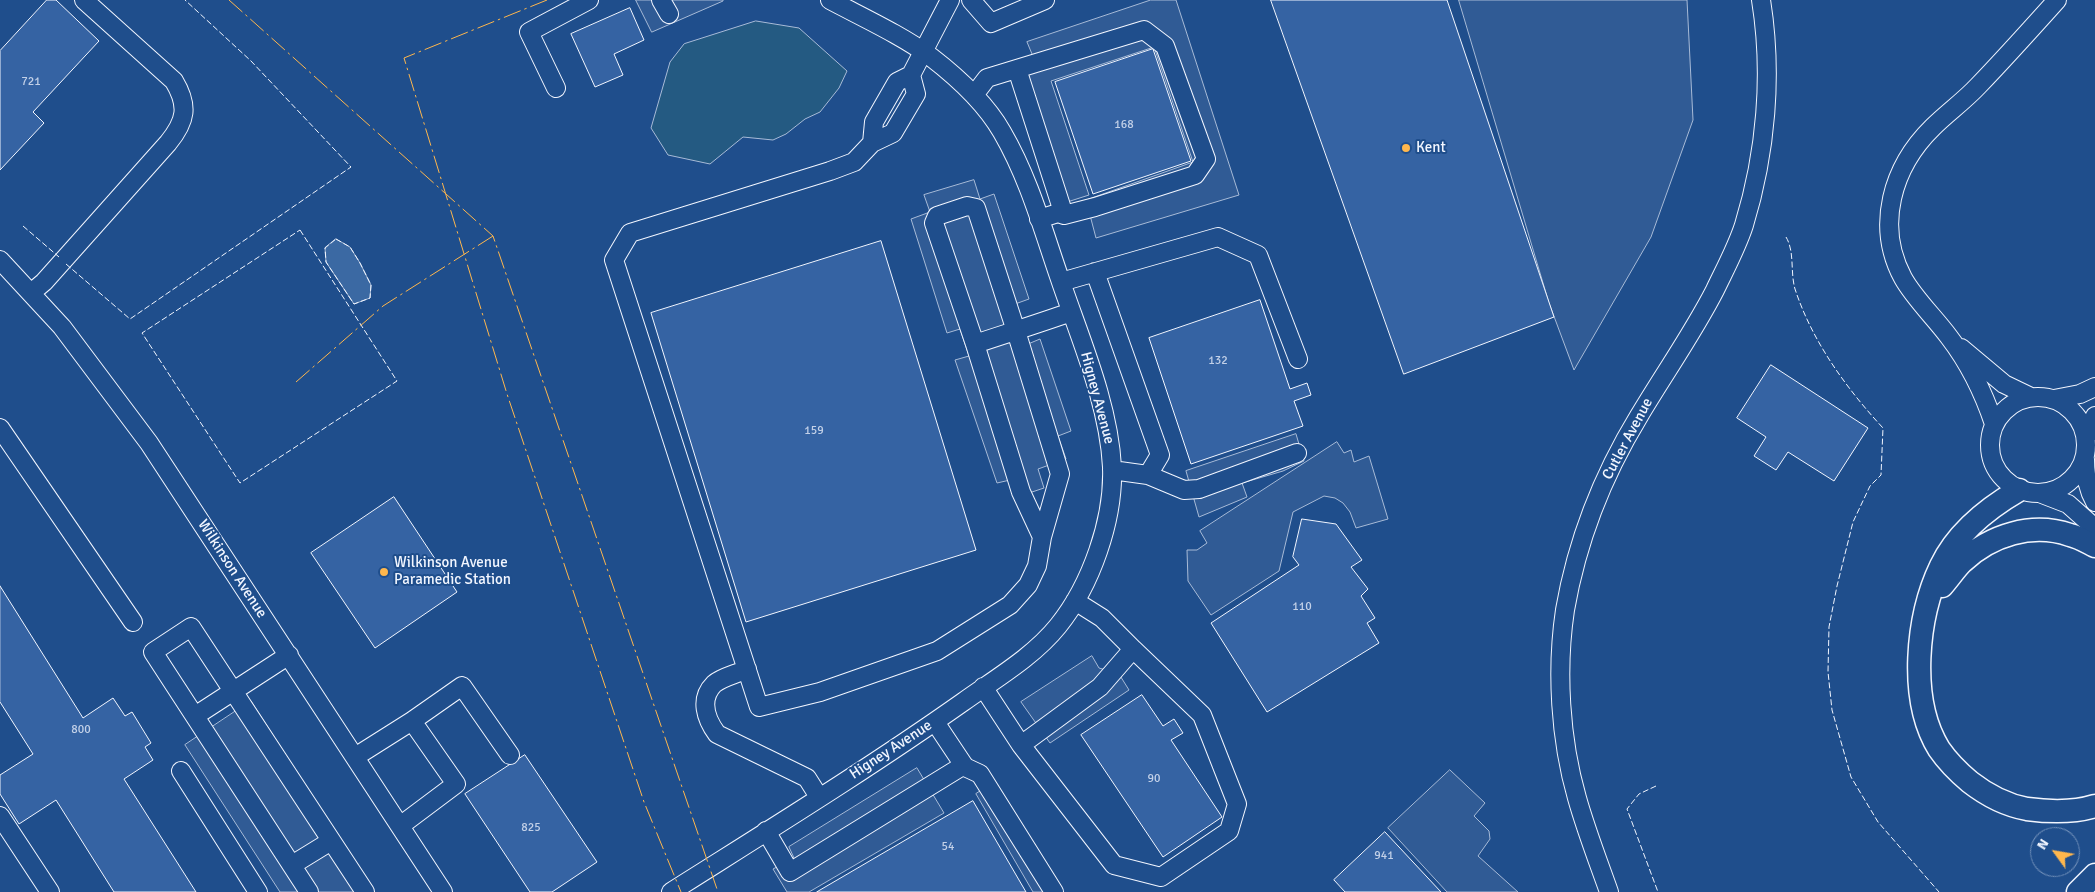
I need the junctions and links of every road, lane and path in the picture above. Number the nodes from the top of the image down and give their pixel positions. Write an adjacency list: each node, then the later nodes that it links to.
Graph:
1 (84, 0): 18 (street)
2 (588, 0): 11 (street)
3 (830, 0): 9 (street, Higney Avenue)
4 (950, 0): 9 (street)
5 (972, 0): 6 (street)
6 (1046, 0)
7 (1761, 0): 72 (street, Cutler Avenue)
8 (2057, 0): 21 (street)
9 (922, 52): 12 (street, Higney Avenue); 46 (street)
10 (1017, 69): 12 (street); 13 (street); 13 (street)
11 (556, 88)
12 (974, 95): 14 (street, Higney Avenue)
13 (1064, 215): 14 (street)
14 (1039, 219): 17 (street, Higney Avenue)
15 (0, 260): 18 (street, Wilkinson Avenue)
16 (1095, 272): 17 (street); 23 (street); 34 (street)
17 (1061, 282): 19 (street, Higney Avenue)
18 (31, 293): 45 (street, Wilkinson Avenue)
19 (1072, 312): 20 (street); 33 (street, Higney Avenue)
20 (1016, 331): 22 (street); 22 (street); 39 (street)
21 (1951, 339): 25 (street); 28 (street)
22 (976, 344): 39 (street)
23 (1298, 359)
24 (2095, 387): 26 (street)
25 (2031, 398): 26 (street); 28 (street)
26 (2054, 399): 30 (street)
27 (2095, 416): 30 (street)
28 (1994, 424): 35 (street)
29 (0, 428): 43 (street)
30 (2086, 438): 32 (street)
31 (1297, 453): 34 (street)
32 (2085, 459): 36 (street); 37 (street)
33 (1112, 470): 34 (street); 41 (street, Higney Avenue)
34 (1148, 475)
35 (2019, 490): 36 (street); 42 (main road)
36 (2042, 494): 38 (street)
37 (2095, 502)
38 (2095, 528)
39 (1042, 537): 46 (street)
40 (2095, 546): 42 (main road)
41 (1075, 600): 44 (street); 47 (street, Higney Avenue)
42 (1929, 602): 58 (main road)
43 (133, 622)
44 (1133, 649): 52 (street); 52 (street)
45 (289, 655): 48 (street); 54 (street, Wilkinson Avenue)
46 (747, 669): 57 (street)
47 (983, 687): 51 (street, Higney Avenue); 52 (street)
48 (233, 692): 49 (street); 49 (street); 62 (street)
49 (195, 716): 63 (street)
50 (412, 722): 53 (street); 54 (street); 60 (street)
51 (935, 722): 55 (street); 57 (street, Higney Avenue)
52 (1021, 745)
53 (510, 756)
54 (355, 757): 60 (street, Wilkinson Avenue)
55 (964, 765): 61 (street); 71 (street)
56 (181, 771): 66 (street)
57 (819, 797): 61 (street, Higney Avenue)
58 (2095, 806)
59 (0, 816): 65 (street)
60 (400, 826): 69 (street, Wilkinson Avenue)
61 (766, 832): 70 (street, Higney Avenue)
62 (331, 841): 63 (street); 68 (street)
63 (292, 865): 67 (street)
64 (2095, 874): 73 (main road)
65 (50, 892)
66 (258, 892)
67 (309, 892)
68 (365, 892)
69 (443, 892)
70 (671, 892)
71 (1054, 892)
72 (1609, 892)
73 (2078, 892)

